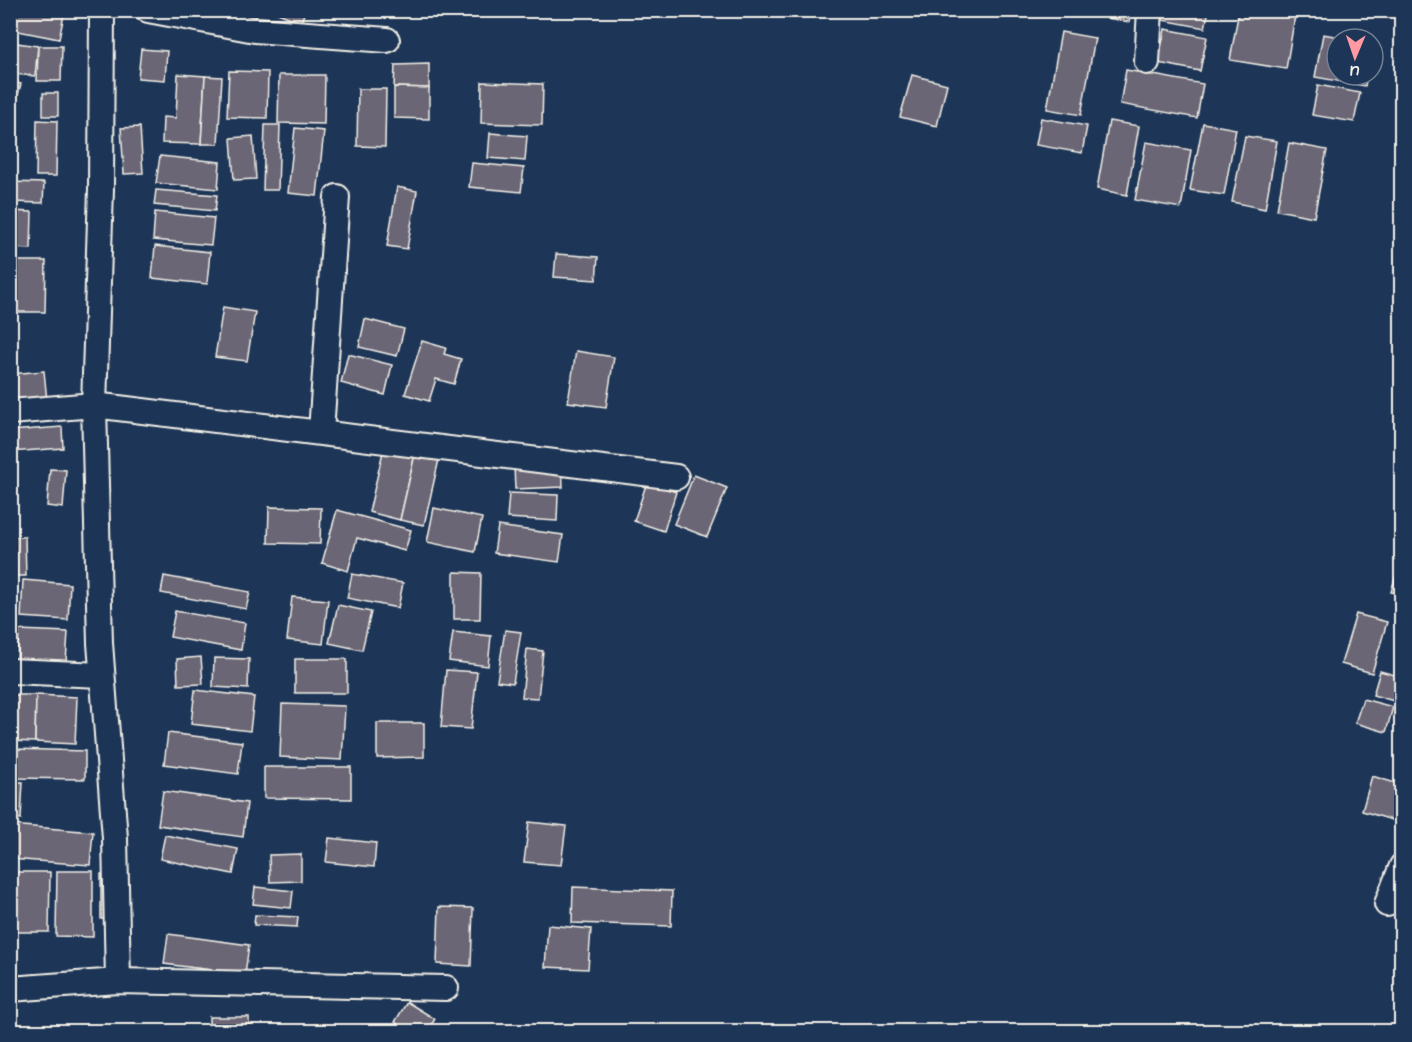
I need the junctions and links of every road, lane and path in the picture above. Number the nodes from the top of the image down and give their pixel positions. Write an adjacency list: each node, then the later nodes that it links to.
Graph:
1 (102, 10): 7 (street)
2 (148, 10): 4 (street)
3 (1150, 10): 5 (street)
4 (387, 40)
5 (1148, 62)
6 (337, 197): 9 (street)
7 (94, 405): 8 (street); 9 (street); 12 (street)
8 (10, 412)
9 (321, 432): 10 (street)
10 (676, 477)
11 (10, 671): 12 (street)
12 (101, 675): 15 (street)
13 (1401, 866): 14 (street)
14 (1387, 904)
15 (118, 981): 16 (street); 17 (street)
16 (446, 988)
17 (10, 989)

